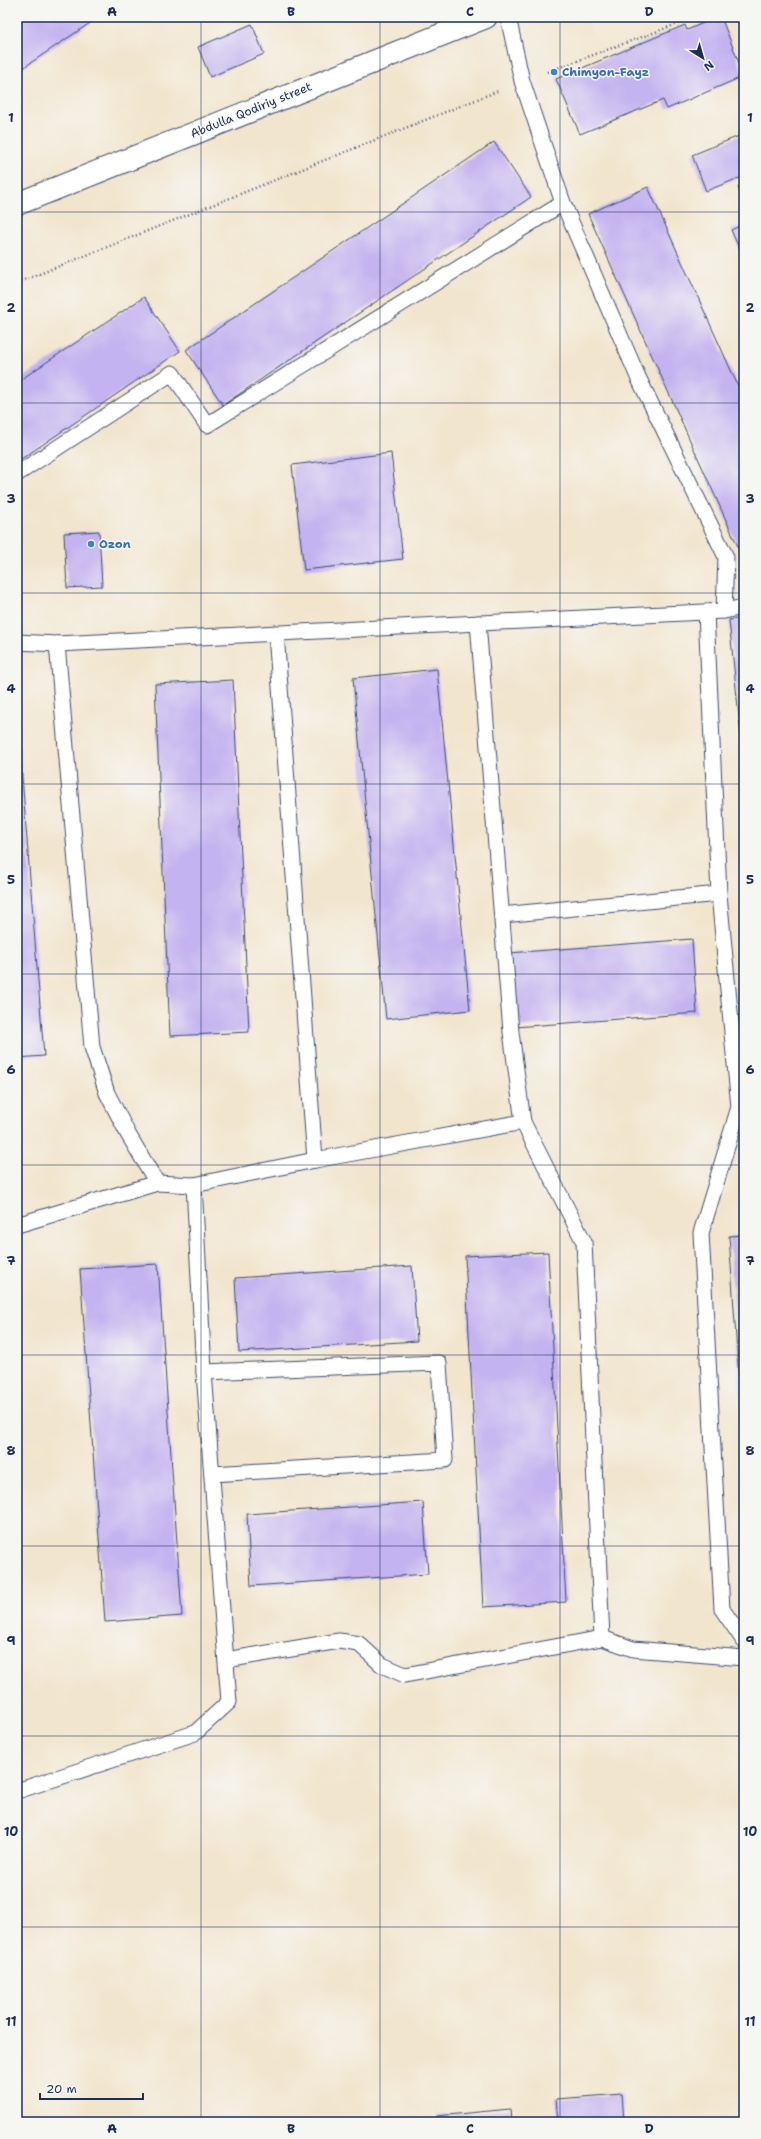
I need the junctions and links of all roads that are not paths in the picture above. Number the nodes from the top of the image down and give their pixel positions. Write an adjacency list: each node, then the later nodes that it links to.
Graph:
1 (486, 17): 4 (street, Abdulla Qodiriy street)
2 (508, 17): 3 (lane)
3 (564, 203): 5 (lane); 7 (lane)
4 (17, 204)
5 (17, 474)
6 (744, 607): 7 (lane)
7 (724, 611): 8 (lane)
8 (706, 612): 9 (lane); 13 (lane)
9 (478, 623): 10 (lane); 14 (lane)
10 (276, 633): 12 (lane); 17 (lane)
11 (17, 642): 12 (lane)
12 (56, 644): 18 (lane)
13 (719, 894): 14 (lane); 15 (lane)
14 (502, 915): 16 (lane)
15 (741, 1098): 24 (lane)
16 (523, 1122): 17 (lane); 23 (lane)
17 (315, 1160): 19 (lane)
18 (157, 1182): 19 (lane); 20 (lane)
19 (194, 1185): 21 (lane)
20 (17, 1225)
21 (204, 1372): 22 (lane); 22 (lane)
22 (212, 1474): 26 (lane)
23 (602, 1638): 25 (lane); 26 (lane)
24 (744, 1641)
25 (744, 1658)
26 (226, 1660): 27 (lane)
27 (17, 1791)

